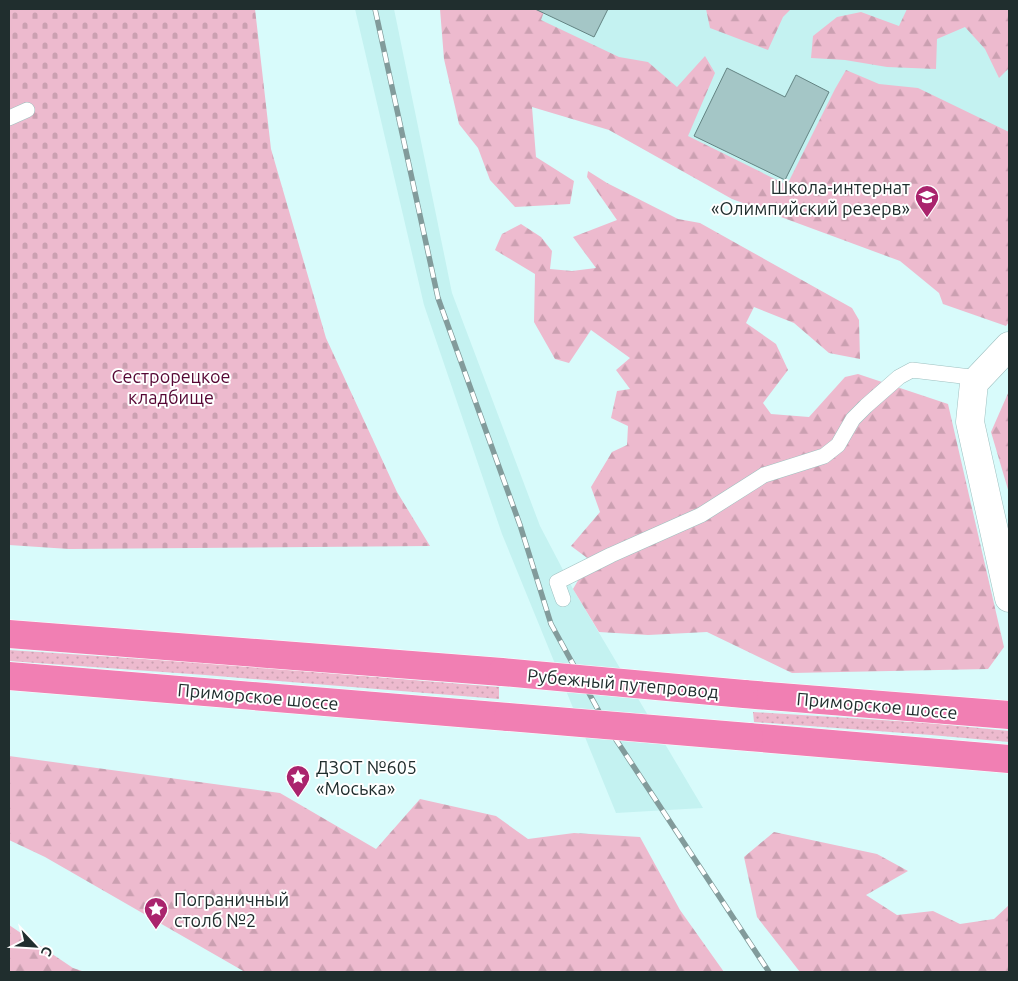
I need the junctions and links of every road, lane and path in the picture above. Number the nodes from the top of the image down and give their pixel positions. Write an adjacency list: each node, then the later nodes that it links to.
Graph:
1 (27, 110): 2 (lane)
2 (9, 118)
3 (1009, 346): 4 (street)
4 (979, 378): 5 (street); 6 (lane)
5 (1009, 598)
6 (563, 599)
7 (9, 634): 9 (highway, Рубежный путепровод, bridge)
8 (9, 676): 11 (highway, Приморское шоссе, bridge)
9 (744, 694): 10 (highway, Приморское шоссе)
10 (1009, 715)
11 (1009, 759)

